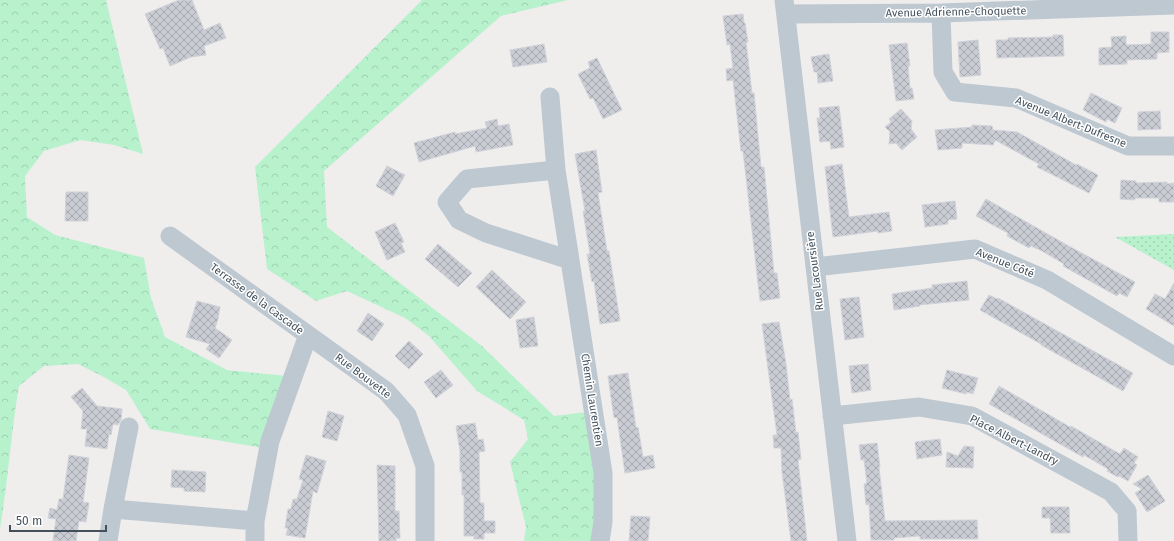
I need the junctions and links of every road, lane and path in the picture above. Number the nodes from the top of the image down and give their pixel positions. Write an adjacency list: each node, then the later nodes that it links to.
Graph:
1 (1174, 5): 3 (street, Avenue Adrienne-Choquette)
2 (785, 7): 3 (street, Avenue Adrienne-Choquette); 9 (street, Rue Lacoursière)
3 (941, 13): 5 (street, Avenue Albert-Dufresne)
4 (550, 97): 6 (street, Chemin Laurentien)
5 (1174, 146)
6 (556, 170): 8 (street, Chemin Laurentien); 8 (street)
7 (170, 236): 10 (street, Terrasse de la Cascade)
8 (570, 260): 19 (street, Chemin Laurentien)
9 (815, 267): 11 (street, Avenue Côté); 12 (street, Rue Lacoursière)
10 (308, 335): 15 (street, Terrasse de la Cascade); 18 (street, Rue Bouvette)
11 (1174, 356)
12 (832, 416): 20 (street, Rue Lacoursière); 21 (street, Place Albert-Landry)
13 (129, 427): 14 (street)
14 (113, 509): 15 (street); 16 (street)
15 (255, 521): 17 (street, Terrasse de la Cascade)
16 (108, 541)
17 (255, 541)
18 (425, 541)
19 (600, 541)
20 (847, 541)
21 (1128, 541)

